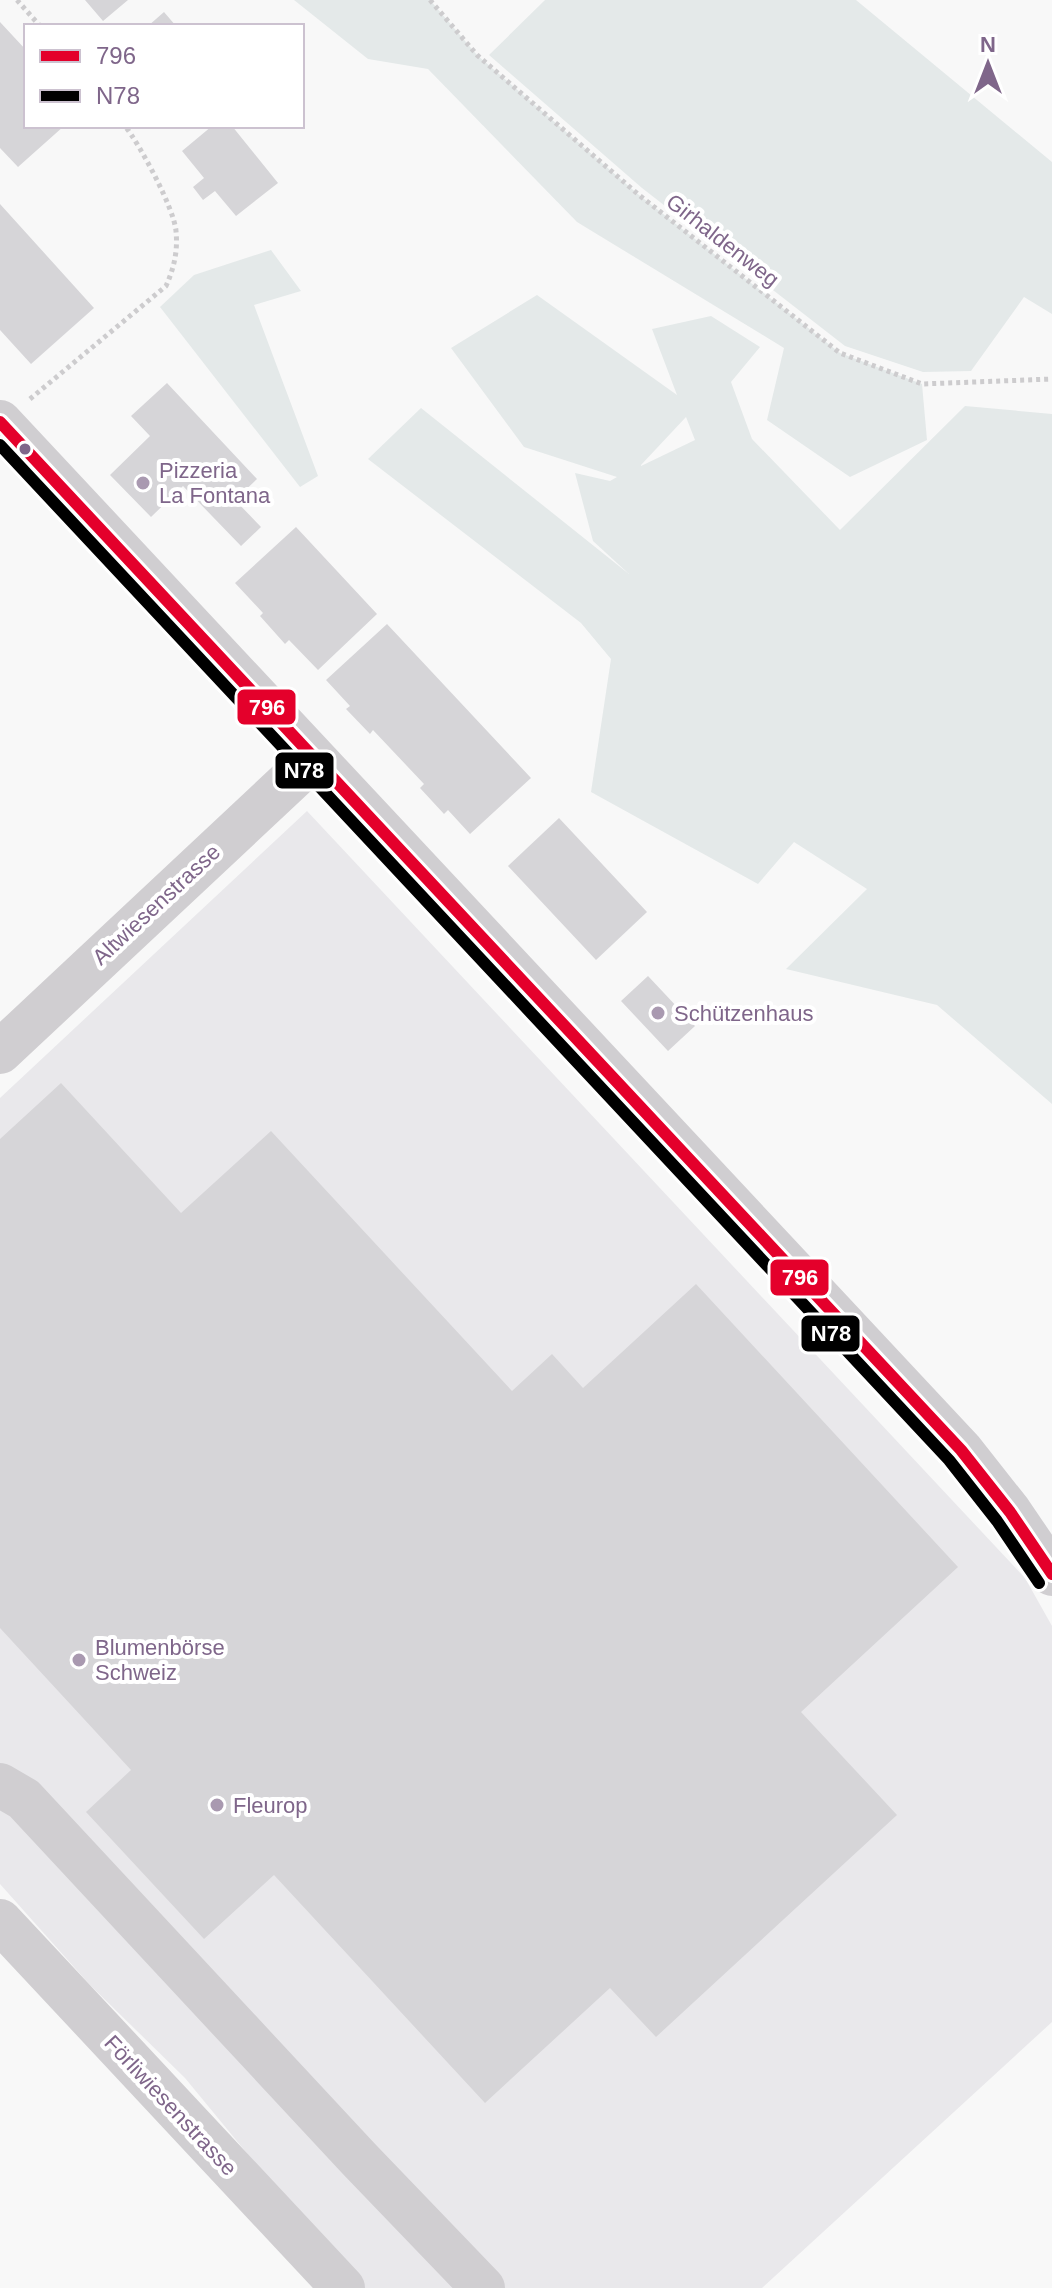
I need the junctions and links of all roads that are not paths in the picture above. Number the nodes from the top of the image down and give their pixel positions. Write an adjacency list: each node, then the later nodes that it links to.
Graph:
1 (0, 422): 2 (street)
2 (314, 758): 3 (street, Altwiesenstrasse); 4 (street)
3 (0, 1052)
4 (1048, 1558)
5 (0, 1785): 8 (street)
6 (0, 1921): 7 (street, Förliwiesenstrasse)
7 (343, 2288)
8 (483, 2288)

